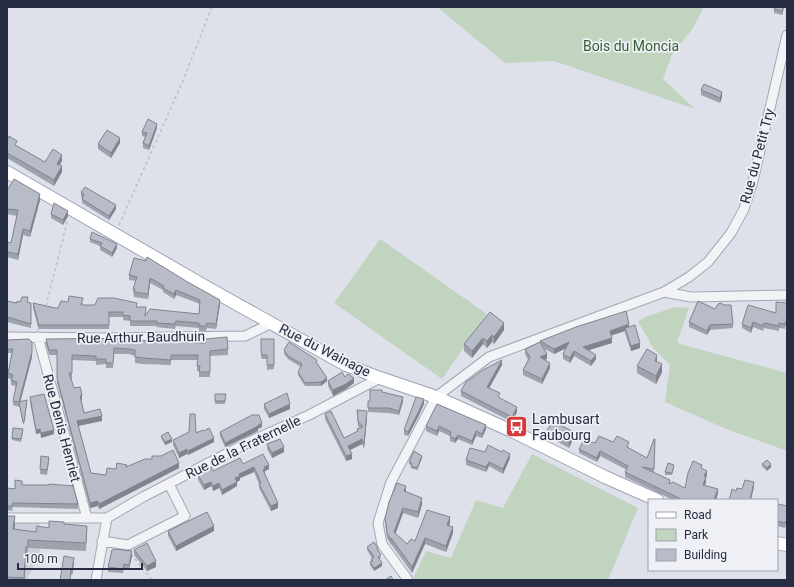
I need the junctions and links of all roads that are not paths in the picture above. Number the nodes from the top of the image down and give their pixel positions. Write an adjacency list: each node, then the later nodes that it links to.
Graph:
1 (787, 35): 3 (street, Rue du Petit Try)
2 (7, 172): 5 (main road, Rue du Wainage)
3 (664, 292): 4 (street); 9 (street, Rue du Petit Try)
4 (787, 295)
5 (272, 323): 7 (street, Rue Arthur Baudhuin); 8 (main road, Rue du Wainage)
6 (7, 337): 7 (street, Rue Arthur Baudhuin)
7 (38, 337): 13 (street, Rue Denis Henriet)
8 (380, 378): 9 (main road, Rue du Wainage); 10 (street, Rue de la Fraternelle)
9 (436, 397): 11 (main road, Rue du Wainage); 17 (street)
10 (169, 484): 14 (street, Rue de la Fraternelle); 15 (street)
11 (655, 499)
12 (7, 518): 13 (street)
13 (87, 518): 14 (street)
14 (107, 518): 15 (street)
15 (102, 541): 16 (street)
16 (96, 580)
17 (408, 580)

